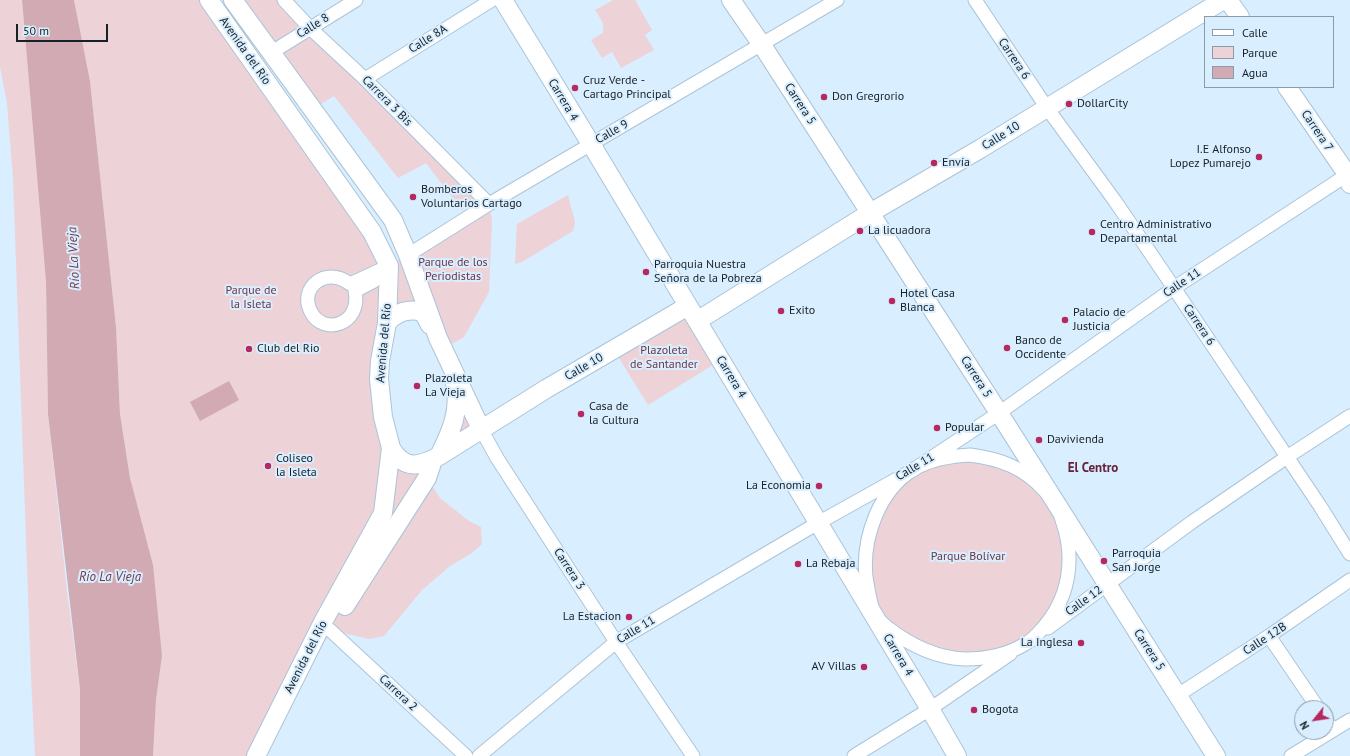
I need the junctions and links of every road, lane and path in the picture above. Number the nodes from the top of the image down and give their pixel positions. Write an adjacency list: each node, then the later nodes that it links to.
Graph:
1 (209, 0): 24 (main road, Avenida del Río)
2 (233, 0): 15 (main road, Avenida del Río)
3 (284, 0): 13 (street, Carrera 3 Bis)
4 (356, 0): 13 (street, Calle 8)
5 (492, 0): 16 (street, Calle 8A)
6 (503, 0): 19 (main road, Carrera 4)
7 (731, 0): 14 (main road, Carrera 5)
8 (837, 0): 14 (street, Calle 9)
9 (975, 0): 18 (street, Carrera 6)
10 (1223, 0): 18 (main road, Calle 10)
11 (1228, 0): 12 (main road)
12 (1239, 16)
13 (310, 28): 15 (street, Calle 8); 16 (street, Carrera 3 Bis)
14 (762, 45): 19 (street, Calle 9); 22 (main road, Carrera 5)
15 (272, 52): 23 (main road, Avenida del Río)
16 (365, 79): 21 (street, Carrera 3 Bis)
17 (1288, 88): 20 (main road, Carrera 7)
18 (1047, 108): 22 (main road, Calle 10); 26 (street, Carrera 6)
19 (591, 144): 21 (street, Calle 9); 27 (main road, Carrera 4)
20 (1349, 177): 26 (street, Calle 11)
21 (489, 204): 23 (street, Calle 9)
22 (870, 213): 27 (main road, Calle 10); 31 (main road, Carrera 5)
23 (408, 255): 24 (main road, Calle 9); 29 (main road, Avenida del Río)
24 (389, 266): 25 (street, Calle 9); 28 (main road, Avenida del Río)
25 (353, 288)
26 (1174, 288): 31 (street, Calle 11); 35 (street, Carrera 6)
27 (692, 313): 33 (main road, Calle 10); 39 (main road, Carrera 4)
28 (387, 323): 29 (main road); 34 (main road, Avenida del Río)
29 (433, 329): 30 (main road, Avenida del Río); 36 (main road, Avenida del Río)
30 (456, 376): 33 (main road, Carrera 3)
31 (999, 413): 37 (street, Calle 11); 38 (main road, Carrera 5)
32 (1350, 416): 35 (street, Calle 12)
33 (481, 429): 36 (main road, Calle 10); 46 (street, Carrera 3)
34 (391, 448): 36 (main road, Calle 10); 54 (main road, Avenida del Río)
35 (1287, 457): 40 (street, Carrera 6); 42 (street, Calle 12)
36 (436, 458): 44 (main road, Avenida del Río)
37 (913, 470): 38 (street); 39 (street, Calle 11); 43 (street)
38 (1055, 501): 42 (main road, Carrera 5); 47 (street)
39 (818, 522): 43 (main road, Carrera 4); 46 (street, Calle 11)
40 (1350, 554)
41 (1350, 580): 45 (street, Calle 12B)
42 (1107, 584): 47 (street, Calle 12); 48 (main road, Carrera 5)
43 (874, 616): 47 (street); 50 (main road, Carrera 4)
44 (330, 630): 55 (main road, Avenida del Río); 56 (street, Carrera 2)
45 (1269, 636): 48 (street, Calle 12B); 49 (street)
46 (616, 642): 57 (street, Calle 11); 58 (street, Carrera 3)
47 (1025, 644): 50 (street, Calle 12)
48 (1178, 695): 61 (main road, Carrera 5)
49 (1313, 700)
50 (930, 709): 59 (street, Calle 12); 60 (main road, Carrera 4)
51 (1350, 720): 52 (street)
52 (1334, 724)
53 (1311, 740): 62 (street)
54 (256, 756)
55 (262, 756)
56 (466, 756)
57 (479, 756)
58 (693, 756)
59 (854, 756)
60 (957, 756)
61 (1216, 756)
62 (1291, 756)

